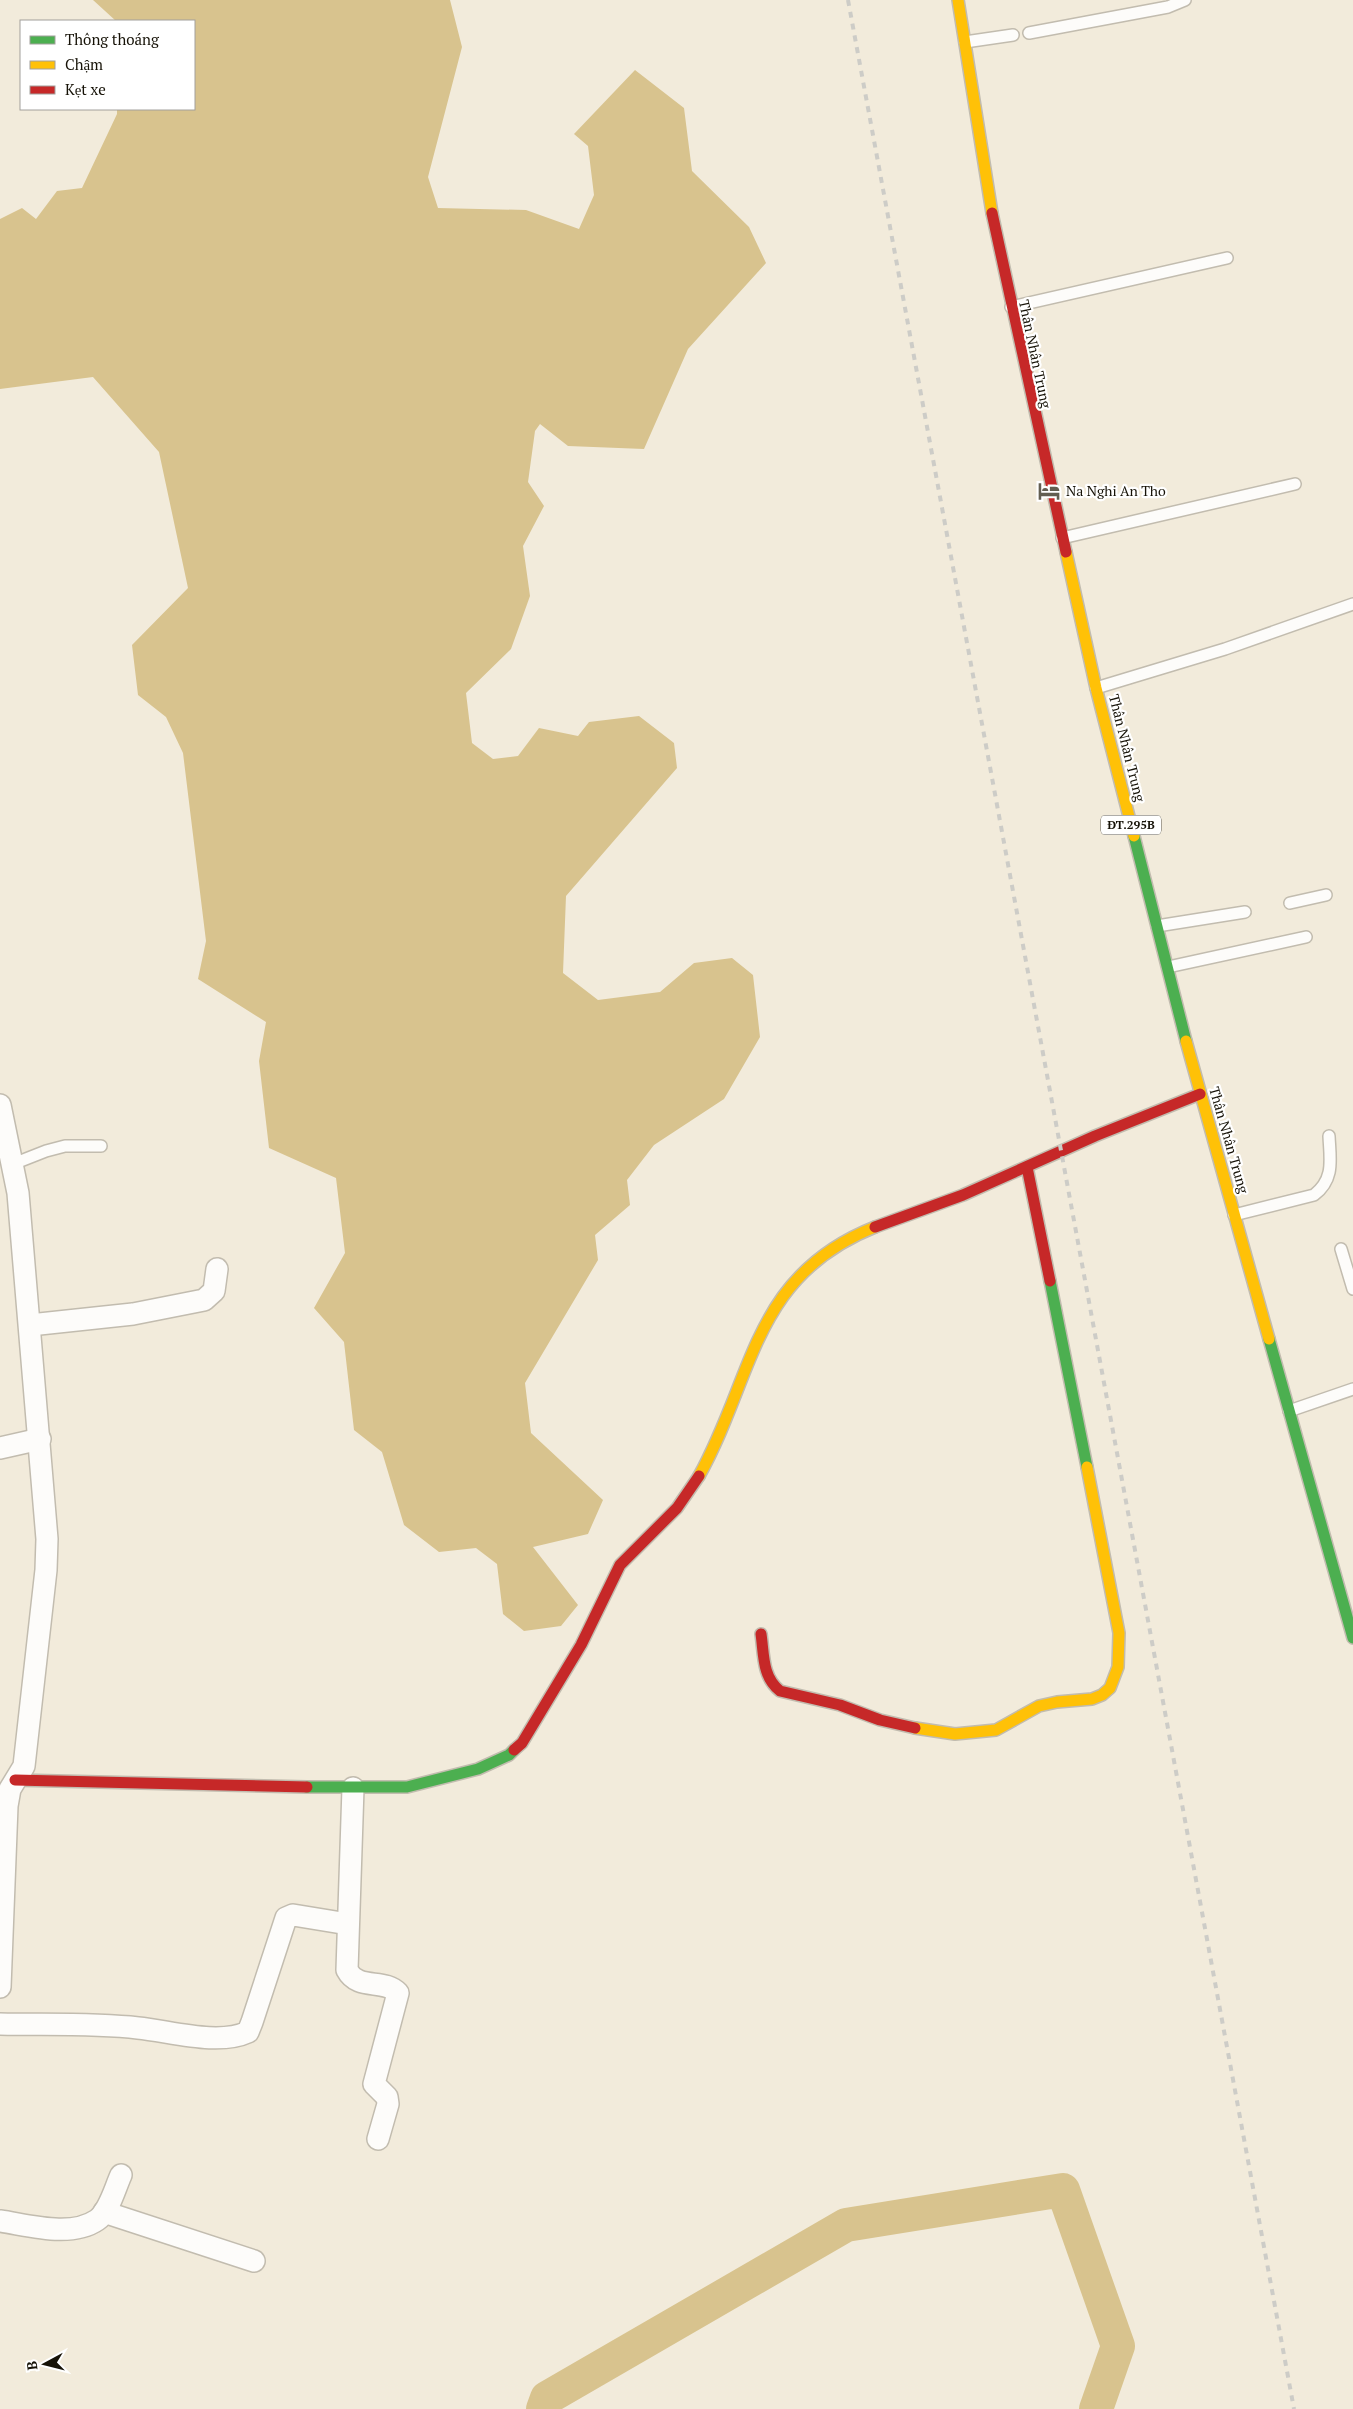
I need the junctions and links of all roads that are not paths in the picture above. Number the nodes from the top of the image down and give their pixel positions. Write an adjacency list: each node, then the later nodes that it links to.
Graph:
1 (958, 0): 5 (street, Thân Nhân Trung / ĐT.295B)
2 (1184, 0): 3 (lane)
3 (1029, 33)
4 (1012, 35): 5 (lane)
5 (965, 42): 7 (street, Thân Nhân Trung / ĐT.295B)
6 (1226, 258): 7 (lane)
7 (1010, 308): 9 (street, Thân Nhân Trung / ĐT.295B)
8 (1295, 484): 9 (lane)
9 (1062, 538): 11 (street, Thân Nhân Trung / ĐT.295B)
10 (1353, 604): 11 (lane)
11 (1096, 688): 15 (street, Thân Nhân Trung / ĐT.295B)
12 (1326, 895): 13 (lane)
13 (1290, 903)
14 (1245, 912): 15 (lane)
15 (1157, 926): 17 (street, Thân Nhân Trung / ĐT.295B)
16 (1306, 937): 17 (lane)
17 (1168, 967): 18 (street, Thân Nhân Trung / ĐT.295B)
18 (1200, 1094): 23 (street); 24 (street, Thân Nhân Trung / ĐT.295B)
19 (0, 1105): 22 (street)
20 (1329, 1136): 24 (lane)
21 (101, 1146): 22 (lane)
22 (13, 1164): 28 (street)
23 (1028, 1167): 35 (street); 38 (street)
24 (1234, 1215): 30 (street, Thân Nhân Trung / ĐT.295B)
25 (1341, 1249): 27 (lane)
26 (217, 1268): 28 (street)
27 (1353, 1289)
28 (30, 1325): 31 (street)
29 (1353, 1389): 30 (lane)
30 (1289, 1411): 34 (street, Thân Nhân Trung / ĐT.295B)
31 (40, 1439): 32 (street); 37 (street)
32 (0, 1448)
33 (1353, 1589): 34 (lane)
34 (1340, 1592): 36 (street, Thân Nhân Trung / ĐT.295B)
35 (761, 1634)
36 (1353, 1638)
37 (15, 1780): 38 (street); 40 (street)
38 (353, 1788): 39 (street)
39 (348, 1924): 41 (street); 42 (street)
40 (0, 1987)
41 (0, 2024)
42 (378, 2139)
43 (121, 2175): 44 (street)
44 (104, 2212): 45 (street); 46 (street)
45 (0, 2221)
46 (254, 2262)

